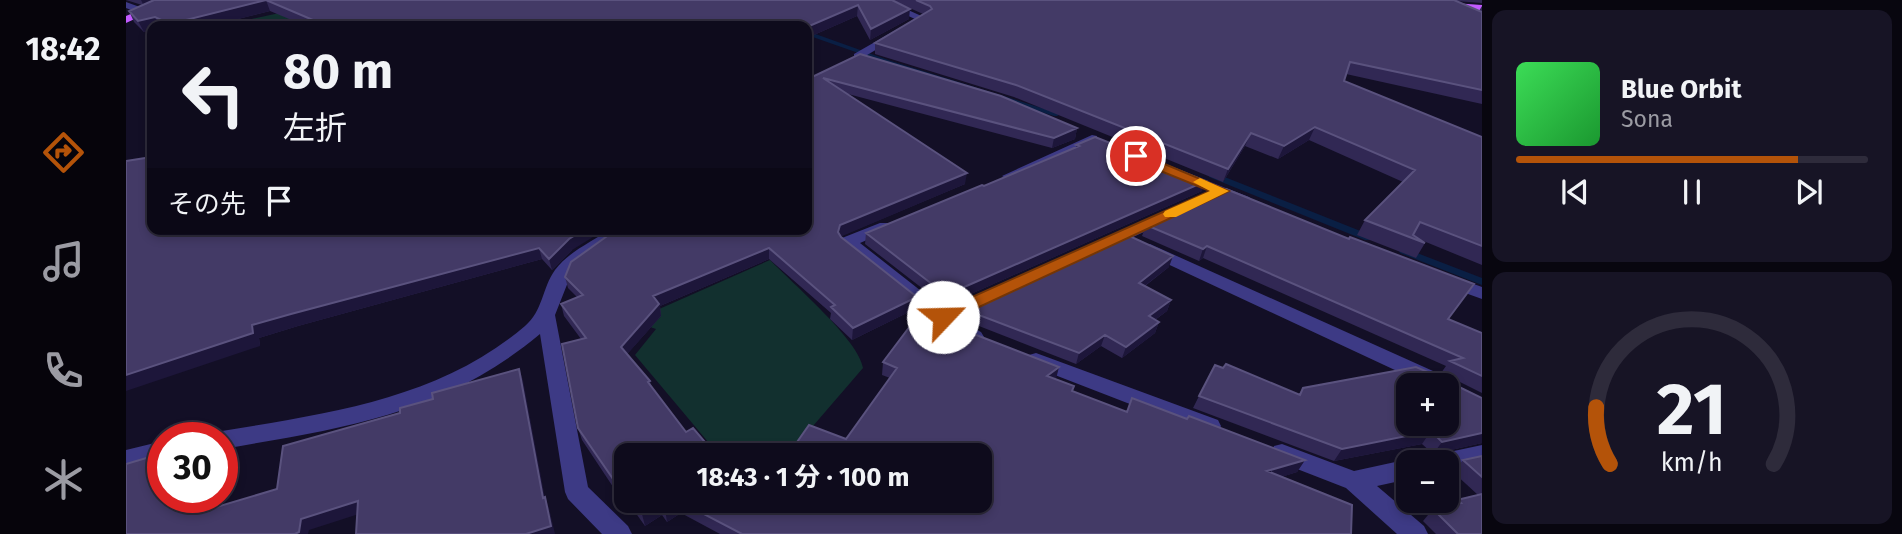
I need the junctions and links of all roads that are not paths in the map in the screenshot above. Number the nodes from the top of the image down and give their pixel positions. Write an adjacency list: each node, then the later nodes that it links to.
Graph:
1 (171, 0): 7 (main road)
2 (878, 0): 10 (street)
3 (1415, 0): 4 (main road)
4 (1448, 4): 6 (main road); 8 (street)
5 (126, 5): 7 (street)
6 (1482, 8)
7 (145, 12): 9 (main road)
8 (1472, 18)
9 (126, 20)
10 (880, 62)
11 (1073, 129): 13 (street)
12 (1163, 167): 14 (street)
13 (995, 182)
14 (1222, 191): 15 (street); 18 (street)
15 (1261, 206)
16 (897, 222): 22 (street)
17 (614, 235): 21 (street)
18 (1122, 236): 22 (street); 25 (street)
19 (1430, 273): 20 (street)
20 (1482, 293)
21 (547, 317): 29 (street); 37 (street)
22 (943, 317): 23 (street)
23 (997, 345)
24 (1022, 355): 28 (street)
25 (1421, 373)
26 (1459, 391): 27 (street)
27 (1468, 395)
28 (1233, 435)
29 (238, 437)
30 (1257, 444): 36 (street)
31 (147, 454): 33 (street)
32 (1482, 454): 34 (street)
33 (126, 459)
34 (1459, 459)
35 (1396, 472): 36 (street)
36 (1354, 481): 38 (street)
37 (619, 534)
38 (1415, 534)

